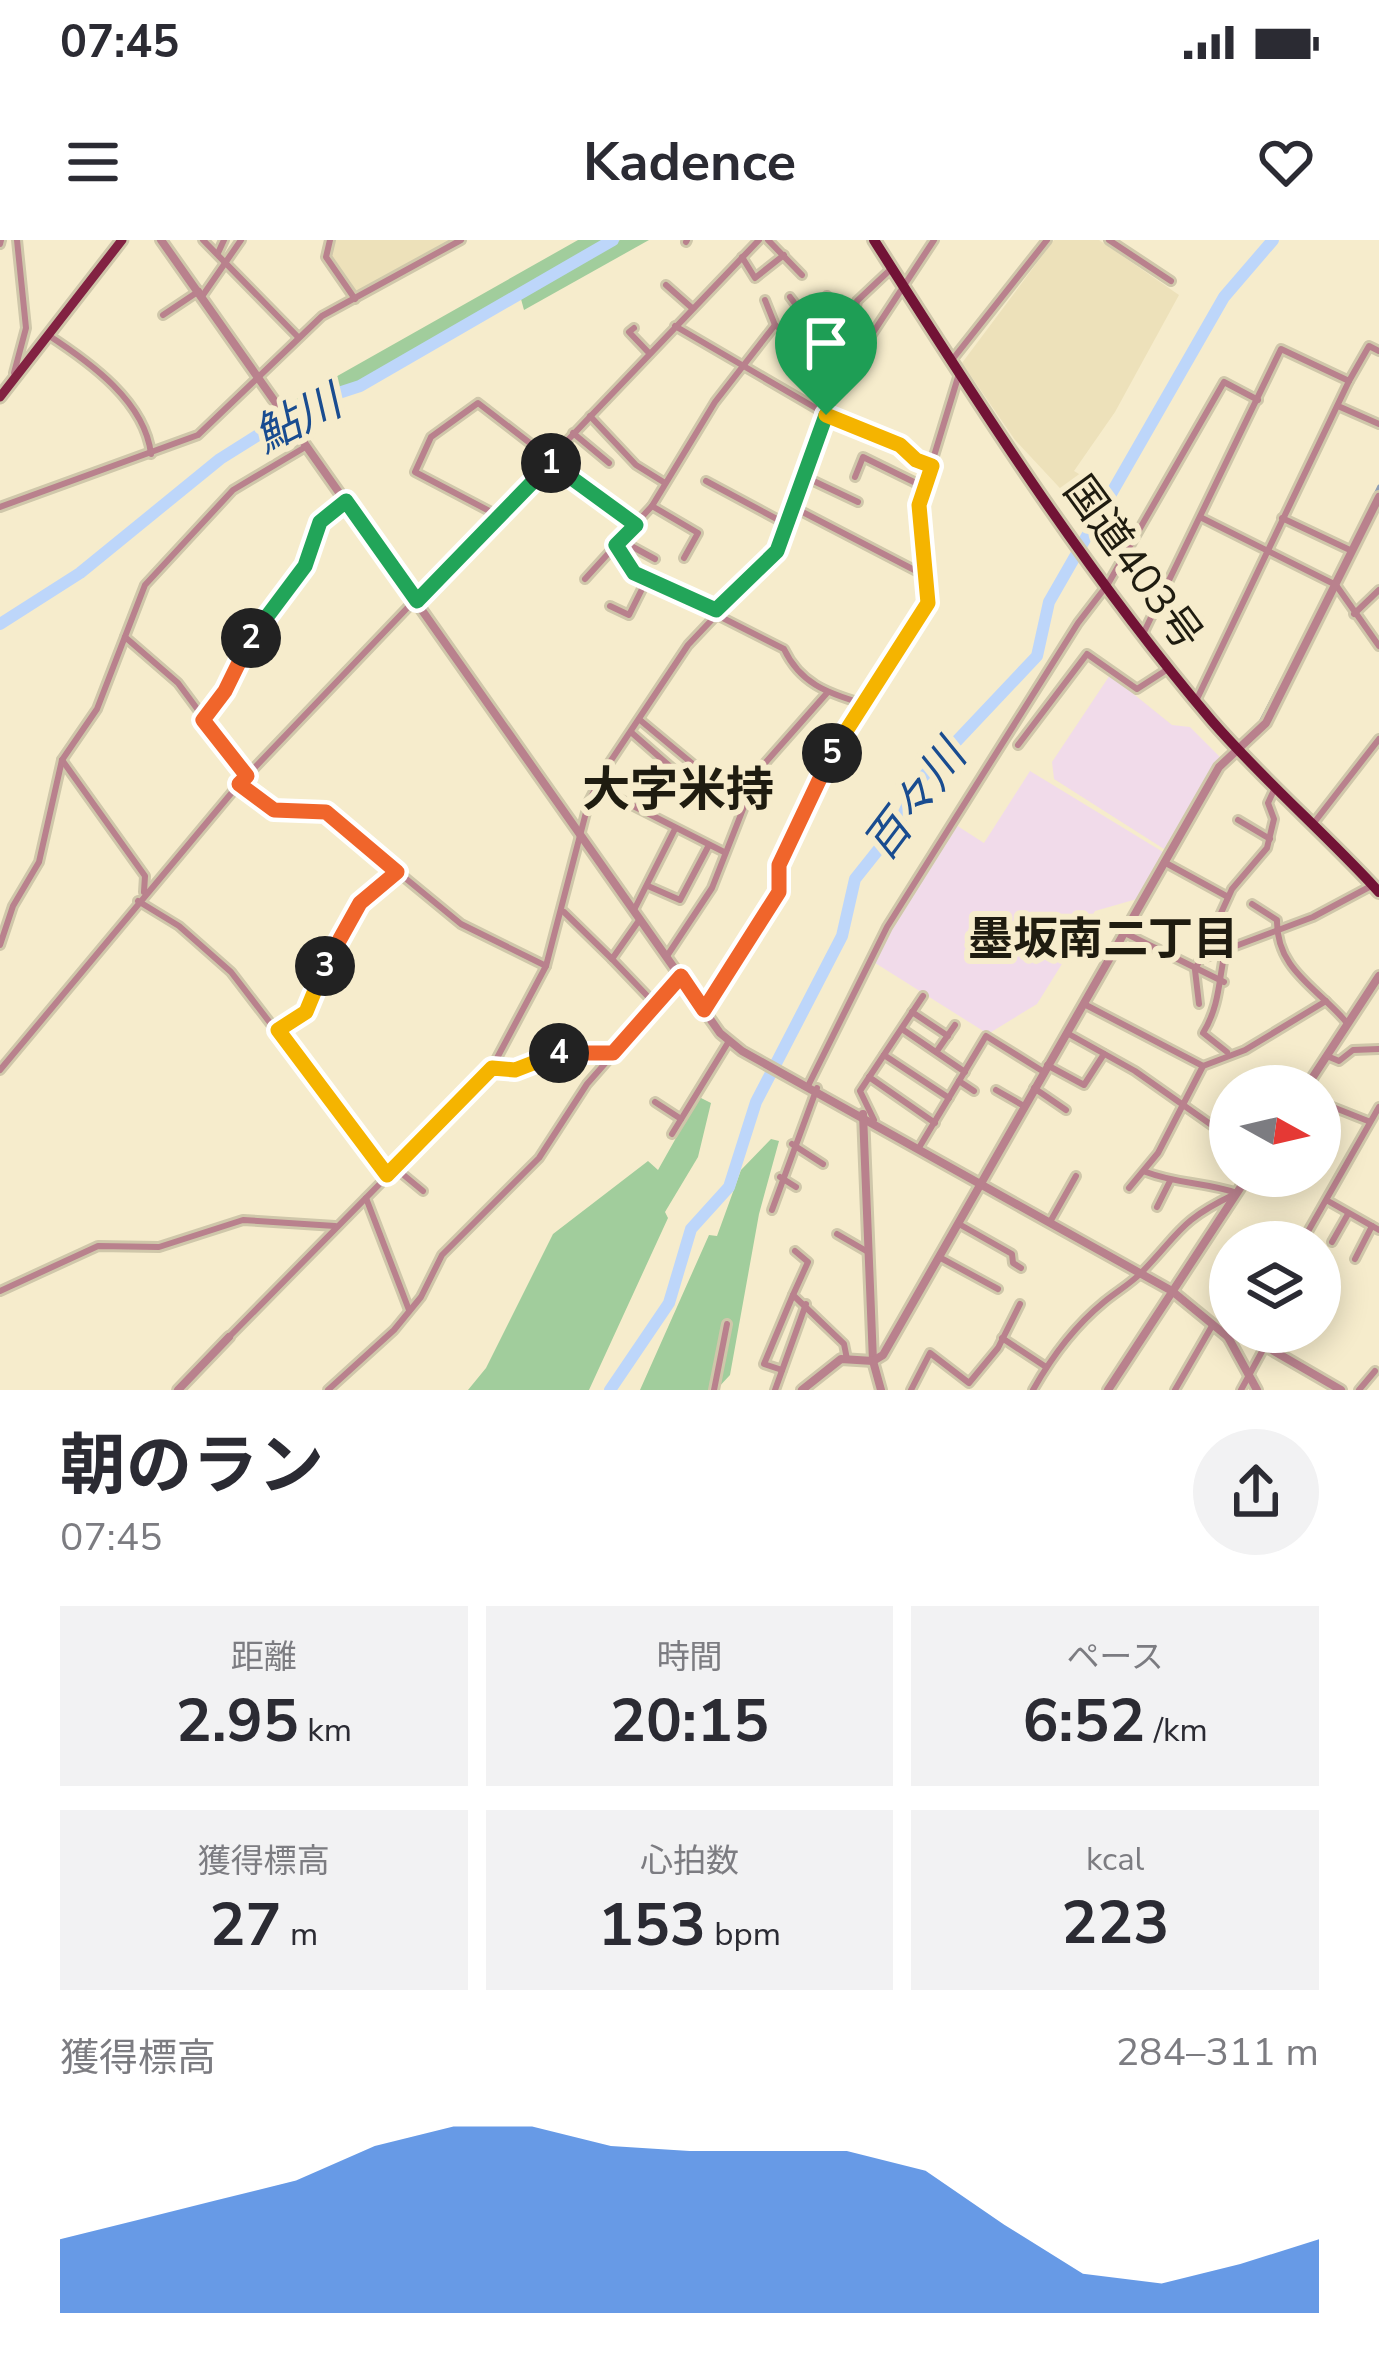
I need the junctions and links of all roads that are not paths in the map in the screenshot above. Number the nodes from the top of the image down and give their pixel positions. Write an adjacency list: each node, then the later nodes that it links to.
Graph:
1 (16, 240): 45 (street)
2 (122, 240): 36 (main road)
3 (161, 240): 24 (street)
4 (203, 240): 15 (street)
5 (224, 240): 15 (street)
6 (241, 240): 18 (street)
7 (330, 240): 27 (street)
8 (461, 240): 27 (street)
9 (758, 240): 17 (street)
10 (768, 240): 16 (street)
11 (874, 240): 19 (highway, 国道403号)
12 (934, 240): 23 (street)
13 (1047, 240): 40 (street)
14 (1109, 240): 21 (street)
15 (218, 253): 18 (street)
16 (784, 255): 17 (street); 20 (street)
17 (742, 257): 29 (street)
18 (228, 265): 24 (street); 37 (street)
19 (892, 268): 23 (highway, 国道403号); 30 (street)
20 (802, 275)
21 (1171, 281)
22 (666, 284): 29 (street)
23 (904, 287): 40 (highway, 国道403号); 49 (street)
24 (201, 293): 31 (street); 43 (street)
25 (827, 296): 30 (street)
26 (790, 297): 32 (street)
27 (356, 299): 37 (street)
28 (765, 301): 33 (street)
29 (692, 308): 34 (street)
30 (851, 311): 32 (street); 49 (street)
31 (163, 315)
32 (808, 320): 33 (street)
33 (775, 325): 41 (street)
34 (675, 326): 39 (street); 41 (street)
35 (630, 332): 39 (street)
36 (48, 335): 45 (main road); 54 (street)
37 (298, 337): 43 (street)
38 (1379, 350): 44 (street)
39 (649, 353): 50 (street)
40 (952, 360): 42 (highway, 国道403号)
41 (743, 362): 49 (street); 61 (street)
42 (960, 372): 57 (street); 82 (highway, 国道403号)
43 (260, 376): 53 (street); 54 (street)
44 (1349, 381): 47 (street); 48 (street)
45 (11, 382): 46 (main road)
46 (0, 398)
47 (1258, 400): 70 (street); 82 (street)
48 (1337, 406): 51 (street); 71 (street)
49 (826, 415): 57 (street); 58 (street)
50 (590, 416): 52 (street); 61 (street)
51 (1379, 424)
52 (574, 433): 55 (street); 56 (street)
53 (307, 444): 64 (street); 90 (street)
54 (151, 454): 67 (street)
55 (548, 460): 69 (street); 69 (street); 73 (street)
56 (609, 464)
57 (932, 466): 62 (street)
58 (803, 476): 65 (street); 68 (street)
59 (854, 476): 62 (street)
60 (706, 481): 72 (street)
61 (665, 483): 66 (street)
62 (925, 487): 79 (street)
63 (1379, 497): 76 (street)
64 (346, 501): 85 (street); 96 (street)
65 (857, 502)
66 (652, 506): 73 (street); 77 (street)
67 (0, 507)
68 (793, 507): 72 (street); 79 (street)
69 (497, 514): 85 (street)
70 (1202, 518): 75 (street); 89 (street)
71 (1282, 518): 75 (street); 76 (street)
72 (786, 524): 87 (street)
73 (636, 525): 74 (street)
74 (619, 543): 78 (street); 80 (street); 81 (street)
75 (1266, 550): 83 (street); 94 (street)
76 (1352, 551): 83 (street)
77 (684, 558)
78 (655, 560)
79 (924, 575): 95 (street)
80 (585, 579)
81 (646, 579): 86 (street); 87 (street)
82 (1107, 582): 89 (highway, 国道403号); 168 (street)
83 (1336, 585): 88 (street); 101 (street)
84 (1379, 590): 88 (street)
85 (417, 601): 103 (street); 112 (street)
86 (610, 606)
87 (716, 610): 93 (street); 97 (street)
88 (1354, 614): 91 (street)
89 (1143, 634): 92 (highway, 国道403号)
90 (125, 637): 96 (street); 102 (street)
91 (1379, 646)
92 (1169, 669): 94 (highway, 国道403号); 100 (street)
93 (827, 693): 95 (street); 115 (street)
94 (1196, 701): 101 (highway, 国道403号)
95 (862, 703): 144 (street)
96 (203, 720): 103 (street)
97 (640, 720): 98 (street); 105 (street)
98 (631, 733): 106 (street); 108 (street)
99 (1379, 739): 110 (street)
100 (1018, 745)
101 (1240, 750): 107 (highway, 国道403号); 116 (street)
102 (62, 760): 121 (street); 129 (street)
103 (247, 776): 104 (street)
104 (239, 784): 117 (street); 121 (street)
105 (718, 784)
106 (596, 787): 111 (street); 112 (street)
107 (1276, 787): 110 (highway, 国道403号); 113 (street)
108 (698, 790)
109 (1238, 820): 113 (street)
110 (1313, 824): 119 (highway, 国道403号)
111 (674, 829): 114 (street); 118 (street)
112 (581, 833): 123 (street); 124 (street)
113 (1270, 839): 120 (street)
114 (709, 845): 115 (street); 118 (street)
115 (724, 852): 131 (street)
116 (1164, 862): 120 (street); 128 (street)
117 (397, 872): 134 (street); 149 (street)
118 (648, 886): 123 (street)
119 (1376, 888): 126 (street)
120 (1228, 897): 133 (street)
121 (141, 898): 149 (street); 164 (street)
122 (1252, 904): 126 (street)
123 (635, 908): 125 (street)
124 (564, 912): 132 (street); 134 (street)
125 (641, 917): 131 (street); 132 (street)
126 (1276, 930): 130 (street); 140 (street)
127 (1231, 931): 130 (street)
128 (1123, 932): 135 (street); 141 (street)
129 (0, 945)
130 (1221, 955): 133 (street); 138 (street)
131 (667, 956): 136 (street)
132 (612, 959): 142 (street)
133 (1200, 959): 135 (street)
134 (546, 966): 162 (street)
135 (1195, 970): 138 (street); 143 (street)
136 (681, 976): 142 (street); 144 (street)
137 (1379, 976): 146 (street)
138 (1224, 982): 156 (street)
139 (923, 997): 145 (street)
140 (1326, 1000): 146 (street); 156 (street)
141 (1083, 1003): 150 (street); 161 (street)
142 (656, 1004): 155 (street)
143 (1199, 1004)
144 (704, 1010): 152 (street)
145 (913, 1012): 148 (street); 151 (street)
146 (1347, 1023): 159 (street)
147 (956, 1025): 151 (street)
148 (902, 1029): 154 (street); 158 (street)
149 (278, 1030): 191 (street)
150 (1066, 1033): 157 (street); 163 (street)
151 (948, 1036): 154 (street)
152 (728, 1041): 168 (street); 180 (street)
153 (1379, 1049): 159 (street)
154 (936, 1052): 165 (street)
155 (613, 1053): 162 (street); 226 (street)
156 (1229, 1053): 161 (street)
157 (1104, 1054): 163 (street); 175 (street)
158 (884, 1055): 166 (street); 172 (street)
159 (1326, 1056): 160 (street)
160 (1320, 1065)
161 (1203, 1066): 175 (street)
162 (492, 1068): 189 (street)
163 (1046, 1068): 165 (street); 169 (street)
164 (0, 1070)
165 (964, 1072): 167 (street)
166 (869, 1077): 181 (street); 183 (street)
167 (959, 1081): 171 (street); 172 (street)
168 (811, 1084): 179 (street); 186 (street)
169 (1034, 1088): 174 (street); 177 (street)
170 (996, 1090): 174 (street)
171 (974, 1091)
172 (949, 1098): 183 (street)
173 (659, 1103): 180 (street)
174 (1024, 1106): 195 (street)
175 (1180, 1107): 184 (street); 190 (street)
176 (1379, 1107): 182 (street)
177 (1066, 1110)
178 (1341, 1110): 182 (street)
179 (863, 1114): 181 (street); 215 (street)
180 (681, 1119): 185 (street)
181 (874, 1120): 187 (street)
182 (1368, 1121): 203 (street)
183 (934, 1123): 187 (street)
184 (1209, 1125)
185 (672, 1134)
186 (792, 1144): 188 (street); 193 (street)
187 (920, 1146): 195 (street)
188 (823, 1164)
189 (394, 1167): 191 (street); 199 (street)
190 (1146, 1172): 194 (street); 198 (street)
191 (387, 1175): 202 (street)
192 (1076, 1176): 208 (street)
193 (780, 1177): 197 (street); 205 (street)
194 (1170, 1181): 196 (street); 204 (street)
195 (982, 1182): 208 (street); 209 (street)
196 (1209, 1183)
197 (796, 1186)
198 (1129, 1188)
199 (423, 1191)
200 (1229, 1197): 219 (street)
201 (1234, 1197): 222 (street)
202 (366, 1198): 210 (street); 226 (street)
203 (1328, 1201): 206 (street); 207 (street)
204 (1157, 1207)
205 (772, 1210)
206 (1348, 1213): 211 (street); 212 (street)
207 (1315, 1221)
208 (1050, 1222): 219 (street)
209 (958, 1224): 216 (street); 218 (street)
210 (338, 1226): 221 (street); 230 (street)
211 (1341, 1226)
212 (1375, 1228): 217 (street)
213 (837, 1234): 215 (street)
214 (795, 1251): 223 (street)
215 (868, 1252): 236 (street)
216 (939, 1257): 220 (street); 236 (street)
217 (1355, 1259)
218 (1022, 1268)
219 (1141, 1273): 222 (street); 237 (street)
220 (998, 1289)
221 (0, 1291)
222 (1172, 1291): 227 (street); 249 (street)
223 (793, 1295): 224 (street); 238 (street)
224 (806, 1304): 235 (street); 238 (street)
225 (1020, 1304): 231 (street)
226 (410, 1310): 242 (street)
227 (1209, 1318)
228 (727, 1324): 243 (street)
229 (1209, 1331): 250 (street)
230 (229, 1337): 241 (street)
231 (1002, 1338): 237 (street); 247 (street)
232 (1245, 1353): 240 (street)
233 (1261, 1353): 240 (street)
234 (1277, 1353): 253 (street)
235 (848, 1359): 236 (street); 245 (street)
236 (873, 1360): 246 (street)
237 (1046, 1367): 248 (street)
238 (782, 1370): 244 (street)
239 (1375, 1371): 254 (street)
240 (1250, 1375): 251 (street); 252 (street)
241 (178, 1390)
242 (328, 1390)
243 (714, 1390)
244 (775, 1390)
245 (802, 1390)
246 (880, 1390)
247 (911, 1390)
248 (1033, 1390)
249 (1108, 1390)
250 (1175, 1390)
251 (1241, 1390)
252 (1257, 1390)
253 (1341, 1390)
254 (1359, 1390)

